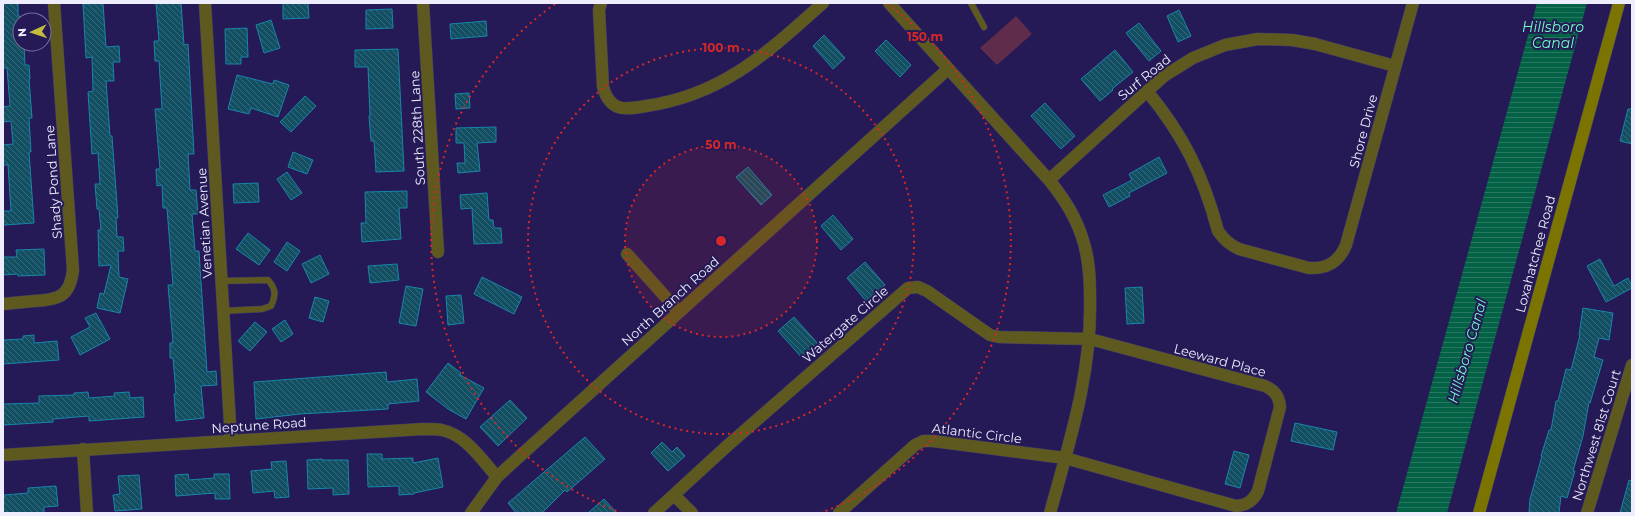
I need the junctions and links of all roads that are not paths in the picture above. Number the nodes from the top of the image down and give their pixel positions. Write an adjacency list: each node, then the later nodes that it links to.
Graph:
1 (54, 3): 18 (street, Shady Pond Lane)
2 (205, 3): 17 (street, Venetian Avenue)
3 (424, 3): 15 (street, South 228th Lane)
4 (601, 3): 5 (street)
5 (823, 3)
6 (889, 3): 12 (street)
7 (971, 3): 10 (lane)
8 (1412, 3): 11 (street, Shore Drive)
9 (1619, 3): 35 (main road, Loxahatchee Road)
10 (984, 27)
11 (1395, 66): 13 (street, Surf Road); 13 (street, Shore Drive)
12 (948, 68): 14 (street); 20 (street, North Branch Road)
13 (1147, 91): 14 (street, Surf Road)
14 (1049, 180): 21 (street)
15 (438, 252)
16 (627, 254): 20 (street)
17 (222, 281): 19 (street, Venetian Avenue); 19 (lane)
18 (3, 304)
19 (223, 311): 23 (street, Venetian Avenue)
20 (679, 312): 27 (street, North Branch Road)
21 (1090, 339): 26 (street); 26 (street, Leeward Place); 28 (street, Watergate Circle)
22 (1632, 365): 36 (street, Northwest 81st Court)
23 (231, 441): 24 (street, Neptune Road); 27 (street, Neptune Road)
24 (83, 449): 25 (street, Neptune Road); 29 (street)
25 (3, 455)
26 (1065, 458): 33 (street, Atlantic Circle); 34 (street)
27 (498, 477): 30 (street, North Branch Road)
28 (674, 494): 31 (street, Watergate Circle); 32 (street)
29 (87, 513)
30 (471, 513)
31 (654, 513)
32 (692, 513)
33 (839, 513)
34 (1050, 513)
35 (1479, 513)
36 (1587, 513)

